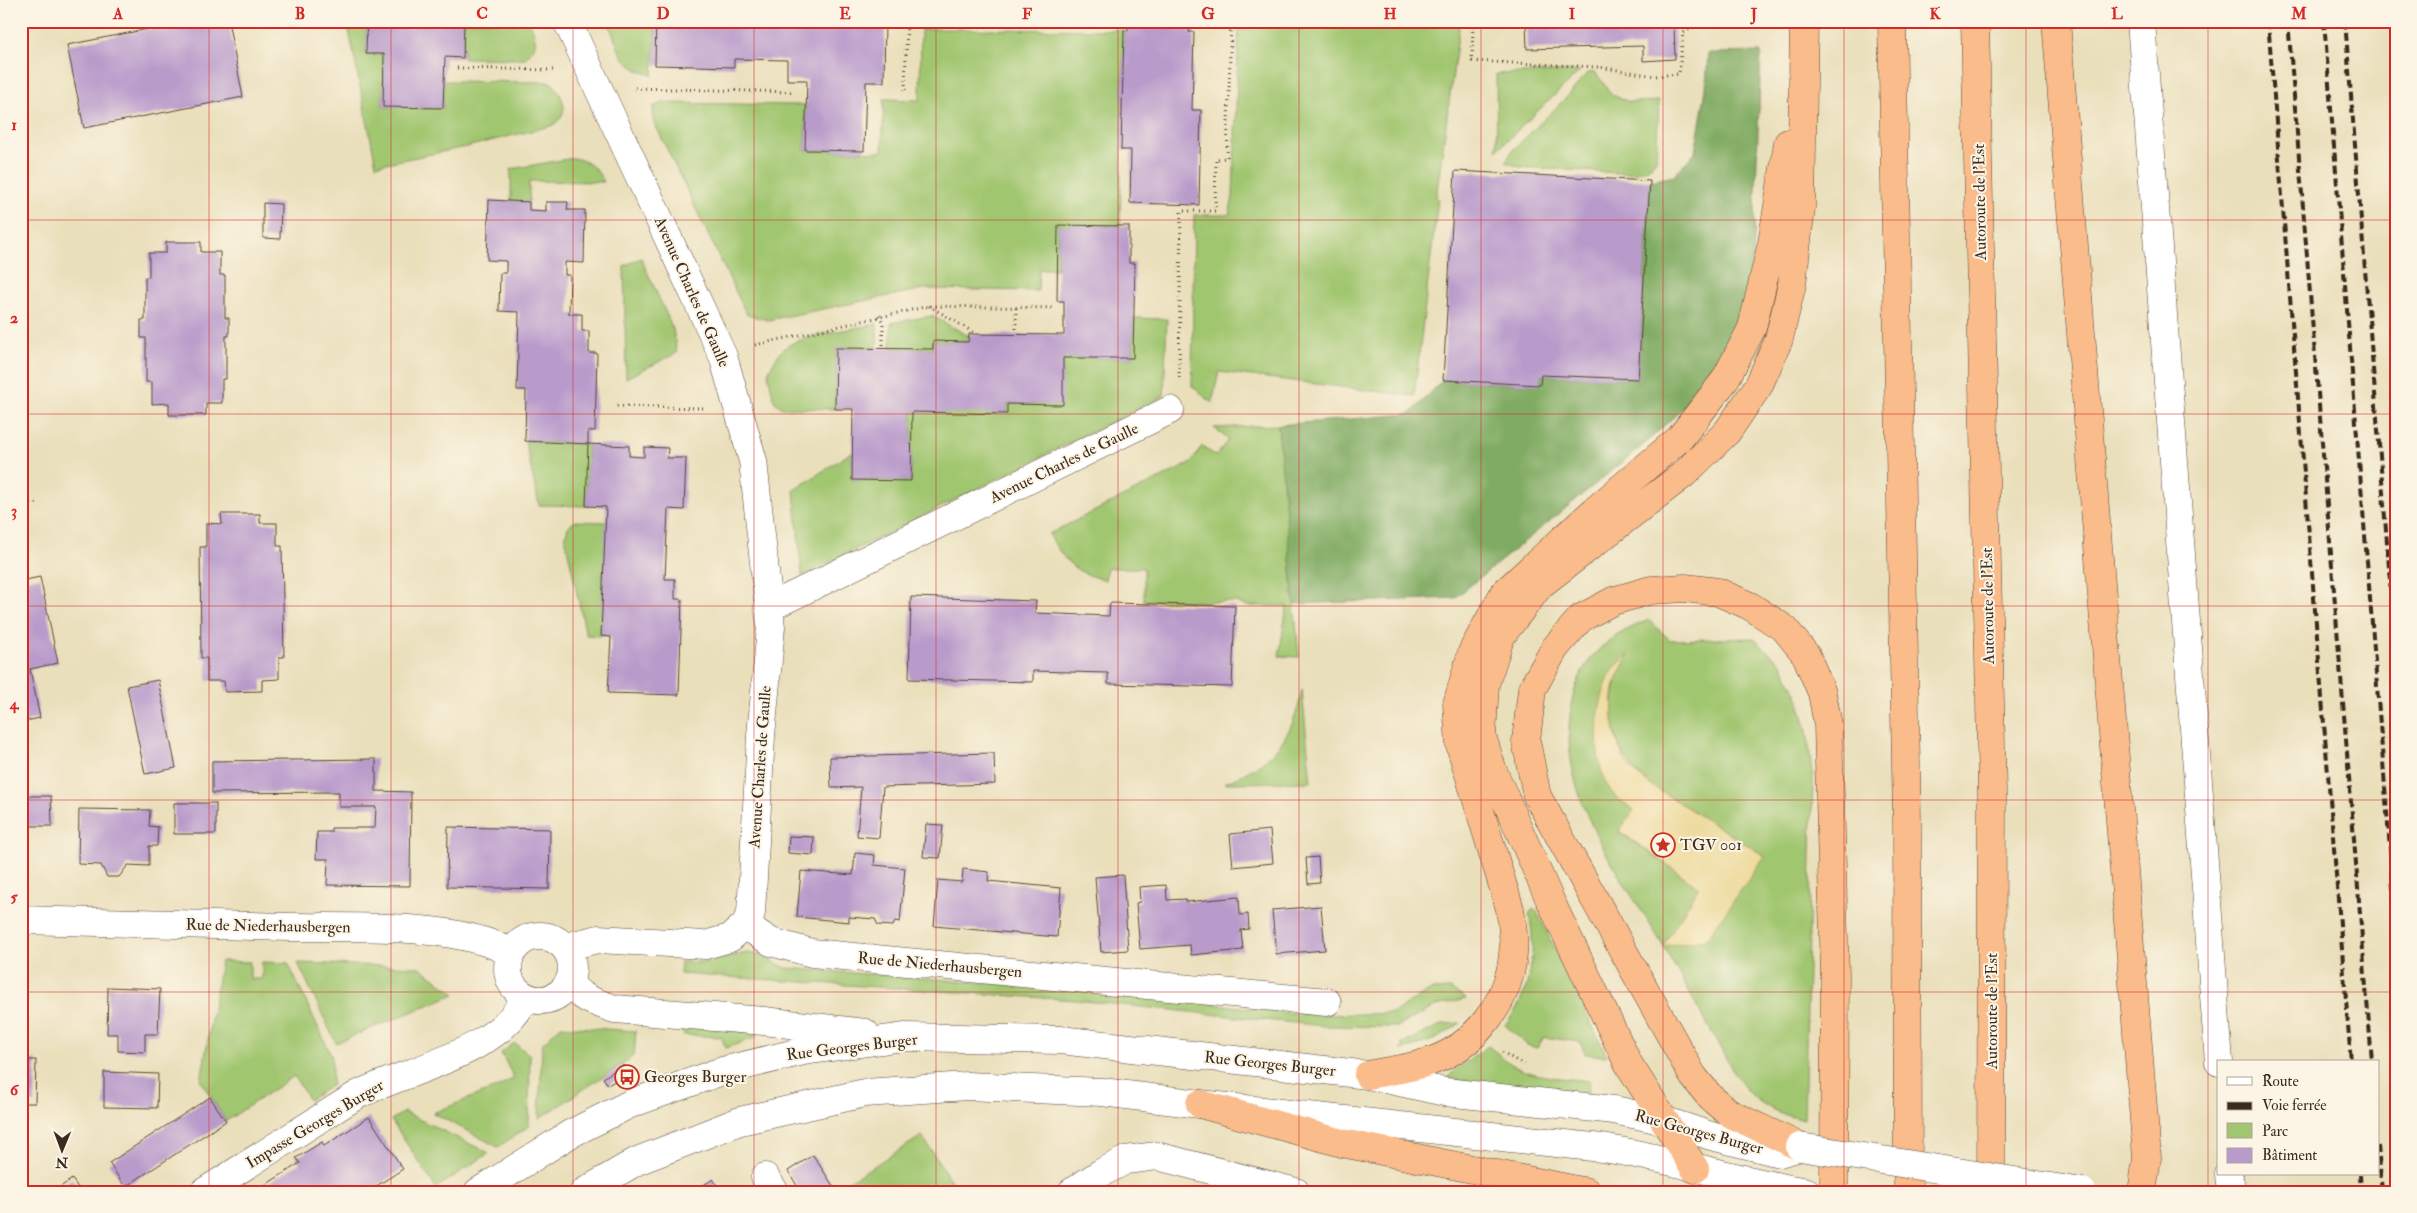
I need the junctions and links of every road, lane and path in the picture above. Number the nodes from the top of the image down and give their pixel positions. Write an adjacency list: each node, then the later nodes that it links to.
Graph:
1 (567, 21): 14 (street, Avenue Charles de Gaulle)
2 (1231, 21): 27 (path)
3 (1473, 21): 4 (path)
4 (1698, 21)
5 (1804, 21): 12 (highway)
6 (1892, 21): 54 (highway)
7 (1975, 21): 55 (highway, Autoroute de l’Est)
8 (2056, 21): 57 (highway)
9 (2141, 21): 39 (street)
10 (906, 23): 11 (path); 15 (path)
11 (991, 25)
12 (1803, 50): 40 (highway); 42 (highway)
13 (456, 68): 14 (path)
14 (594, 79): 16 (path); 24 (street, Avenue Charles de Gaulle)
15 (905, 90)
16 (794, 92)
17 (929, 306): 18 (path); 20 (path); 22 (path)
18 (1016, 308): 19 (path); 21 (path)
19 (1055, 308)
20 (880, 315): 23 (path); 24 (path)
21 (1016, 330)
22 (973, 332)
23 (883, 346)
24 (724, 356): 26 (street, Avenue Charles de Gaulle)
25 (617, 406): 26 (path)
26 (738, 409): 30 (street, Avenue Charles de Gaulle)
27 (1170, 410): 30 (street, Avenue Charles de Gaulle)
28 (38, 503): 29 (path)
29 (21, 506)
30 (768, 608): 32 (street, Avenue Charles de Gaulle)
31 (21, 920): 34 (street, Rue de Niederhausbergen)
32 (745, 925): 33 (street); 37 (street, Rue de Niederhausbergen)
33 (565, 947): 34 (street); 35 (street)
34 (511, 952): 36 (street)
35 (569, 983): 36 (street); 38 (street)
36 (525, 997): 47 (street, Impasse Georges Burger)
37 (1327, 1002)
38 (904, 1038): 40 (street, Rue Georges Burger); 48 (street, Rue Georges Burger)
39 (2219, 1060)
40 (1368, 1075): 42 (street, Rue Georges Burger)
41 (1200, 1104): 44 (street); 49 (street); 52 (highway)
42 (1666, 1121): 43 (street, Rue Georges Burger); 44 (highway)
43 (1800, 1147): 53 (highway); 56 (street, Rue Georges Burger, bridge)
44 (1696, 1169): 46 (street)
45 (2229, 1176): 58 (street)
46 (1803, 1191)
47 (204, 1192)
48 (478, 1192)
49 (584, 1192)
50 (1072, 1192): 51 (street)
51 (1296, 1192)
52 (1587, 1192)
53 (1834, 1192)
54 (1908, 1192)
55 (1992, 1192)
56 (2082, 1192)
57 (2142, 1192)
58 (2231, 1192)

